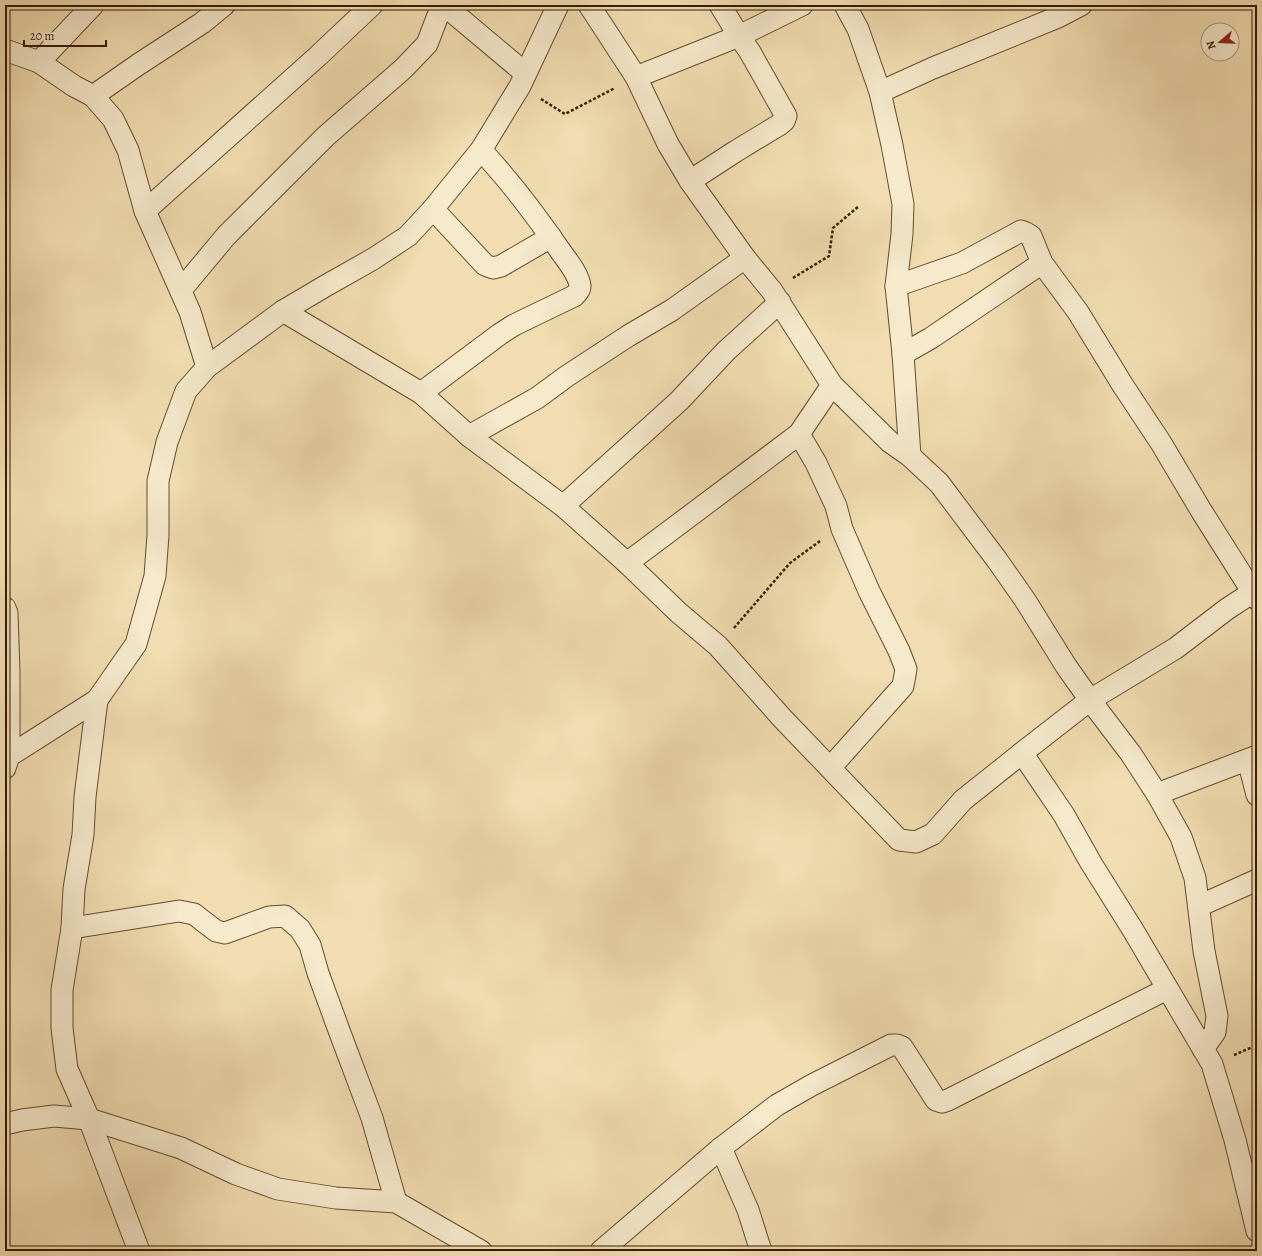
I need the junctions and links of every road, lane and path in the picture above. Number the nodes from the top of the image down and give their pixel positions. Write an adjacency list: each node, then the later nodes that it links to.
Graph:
1 (92, 5): 14 (street)
2 (224, 5): 18 (street)
3 (372, 5): 23 (street)
4 (443, 5): 16 (street); 28 (street)
5 (558, 5): 16 (street)
6 (589, 5): 15 (street)
7 (720, 5): 12 (street)
8 (802, 5): 12 (street)
9 (845, 5): 17 (street)
10 (1081, 5): 11 (street)
11 (1055, 11): 17 (street)
12 (738, 36): 15 (street); 20 (street)
13 (5, 50): 14 (street)
14 (39, 62): 18 (street)
15 (636, 77): 16 (path); 20 (street)
16 (522, 80): 19 (street)
17 (880, 92): 27 (street)
18 (93, 96): 23 (street)
19 (481, 150): 22 (street); 24 (street)
20 (690, 181): 25 (street)
21 (859, 206): 29 (path)
22 (433, 209): 24 (street); 30 (street)
23 (145, 210): 28 (street)
24 (551, 237): 34 (street)
25 (745, 258): 29 (street); 36 (street)
26 (1042, 263): 27 (street); 31 (street); 41 (street)
27 (896, 286): 31 (street)
28 (181, 290): 32 (street)
29 (776, 297): 33 (street); 38 (street)
30 (283, 311): 32 (street); 34 (street)
31 (903, 354): 37 (street)
32 (207, 367): 44 (street)
33 (832, 385): 35 (street); 37 (street)
34 (421, 393): 36 (street)
35 (799, 434): 39 (street); 40 (street)
36 (468, 436): 38 (street)
37 (910, 456): 45 (street)
38 (563, 506): 40 (street)
39 (842, 529): 43 (path); 49 (street)
40 (627, 563): 43 (street)
41 (1255, 595): 45 (street)
42 (5, 608): 48 (street)
43 (718, 646): 49 (street)
44 (97, 700): 48 (street); 54 (street)
45 (1090, 700): 46 (street); 50 (street)
46 (1022, 753): 49 (street); 55 (street)
47 (1252, 758): 50 (street); 51 (street)
48 (6, 761)
49 (830, 768)
50 (1157, 794): 53 (street)
51 (1257, 795)
52 (1257, 880): 53 (street)
53 (1199, 906): 56 (street)
54 (72, 928): 57 (street); 60 (street)
55 (1167, 989): 56 (street); 59 (street)
56 (1203, 1049): 61 (street)
57 (89, 1119): 58 (street); 60 (street); 62 (street)
58 (5, 1124)
59 (721, 1148): 64 (street); 65 (street)
60 (396, 1202): 63 (street)
61 (1257, 1231)
62 (140, 1251)
63 (481, 1251)
64 (601, 1251)
65 (762, 1251)

